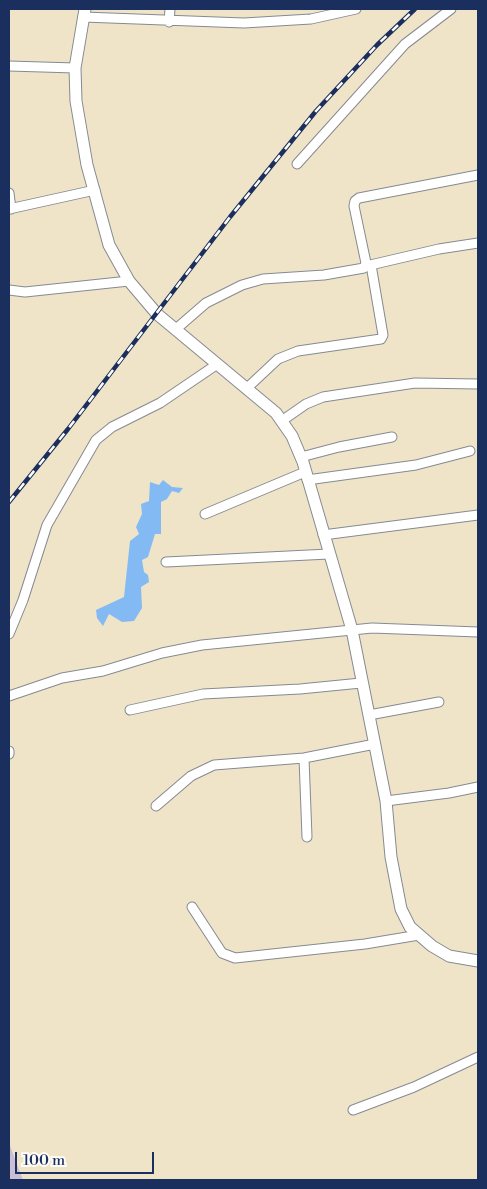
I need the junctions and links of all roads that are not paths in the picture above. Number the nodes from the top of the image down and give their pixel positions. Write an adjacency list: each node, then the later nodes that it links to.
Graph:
1 (170, 9): 5 (street)
2 (356, 9): 5 (street)
3 (451, 9): 8 (street)
4 (84, 13): 5 (street); 7 (street)
5 (169, 22)
6 (9, 66): 7 (street)
7 (75, 68): 10 (street)
8 (297, 164)
9 (478, 175): 14 (street)
10 (94, 190): 12 (street); 15 (street)
11 (9, 193): 12 (street)
12 (10, 209)
13 (478, 244): 14 (street)
14 (368, 265): 17 (street); 20 (street)
15 (129, 281): 16 (street); 17 (street)
16 (9, 290)
17 (176, 329): 18 (street)
18 (216, 365): 20 (street); 33 (street)
19 (478, 384): 21 (street)
20 (246, 389): 21 (street)
21 (283, 420): 24 (street)
22 (392, 437): 24 (street)
23 (470, 451): 25 (street)
24 (300, 456): 25 (street)
25 (306, 476): 26 (street); 28 (street)
26 (205, 514)
27 (478, 515): 28 (street)
28 (323, 535): 29 (street)
29 (329, 554): 30 (street); 31 (street)
30 (166, 562)
31 (352, 630): 32 (street); 34 (street); 35 (street)
32 (478, 632)
33 (9, 634)
34 (361, 683): 37 (street); 38 (street)
35 (9, 696)
36 (439, 702): 38 (street)
37 (130, 710)
38 (369, 715): 39 (street)
39 (375, 744): 40 (street); 42 (street)
40 (304, 758): 43 (street); 44 (street)
41 (478, 787): 42 (street)
42 (386, 801): 46 (street)
43 (156, 806)
44 (307, 838)
45 (192, 907): 46 (street)
46 (419, 935): 47 (street)
47 (478, 961)
48 (478, 1057): 49 (street)
49 (353, 1110)

